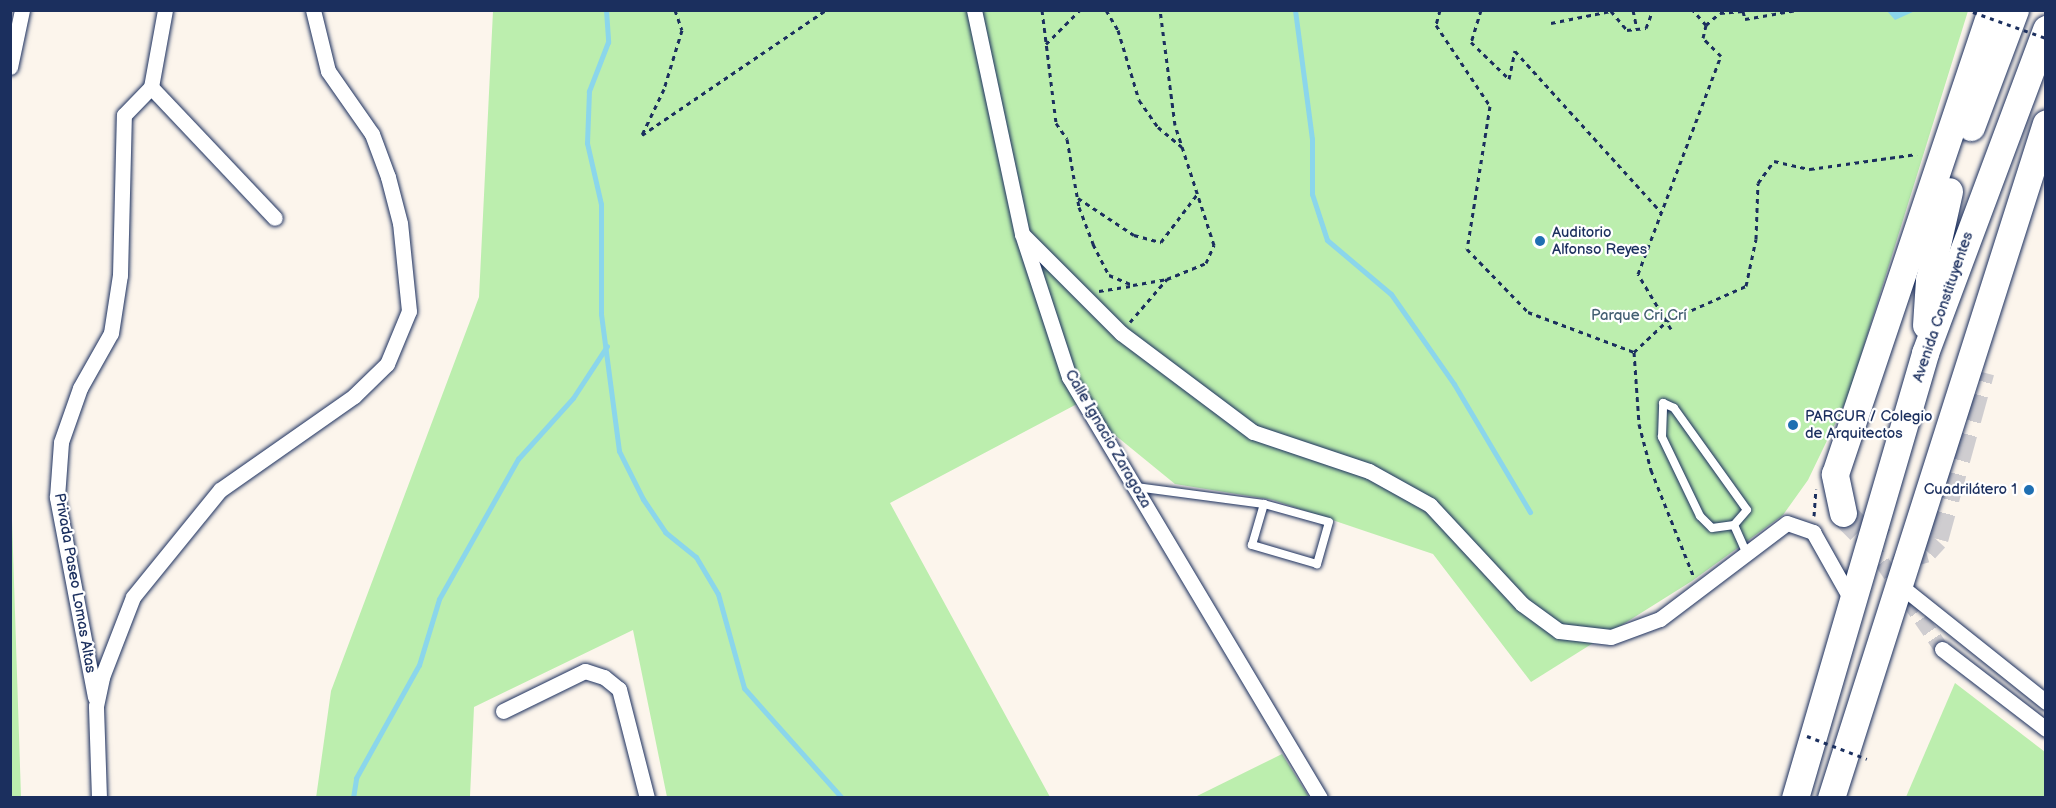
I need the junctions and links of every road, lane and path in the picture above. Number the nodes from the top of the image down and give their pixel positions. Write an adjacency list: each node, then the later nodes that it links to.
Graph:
1 (22, 10): 26 (street)
2 (165, 10): 27 (street)
3 (313, 10): 56 (street)
4 (675, 10): 5 (path)
5 (826, 10)
6 (974, 10): 36 (street, Calle Ignacio Zaragoza)
7 (1042, 10): 25 (path)
8 (1080, 10): 25 (path)
9 (1106, 10): 29 (path)
10 (1160, 10): 29 (path)
11 (1440, 10): 43 (path)
12 (1481, 10): 34 (path)
13 (1633, 10): 22 (path)
14 (1653, 10): 22 (path)
15 (1693, 10): 21 (path)
16 (1797, 10): 21 (path)
17 (2015, 10): 44 (highway)
18 (1611, 11): 20 (path); 22 (path)
19 (1982, 11): 24 (path, bridge); 48 (highway)
20 (1551, 22)
21 (1706, 25): 34 (path)
22 (1637, 29)
23 (2046, 29): 44 (highway, Avenida Constituyentes)
24 (2046, 38)
25 (1046, 44): 33 (path)
26 (10, 67)
27 (151, 87): 35 (street); 56 (street, Privada Paseo Lomas Altas)
28 (2046, 123): 31 (highway)
29 (1183, 148): 32 (path)
30 (1917, 154): 40 (path)
31 (2034, 154): 45 (highway); 51 (highway)
32 (1199, 192): 33 (path); 37 (path)
33 (1078, 198): 38 (path)
34 (1660, 212): 40 (path)
35 (275, 218)
36 (1022, 234): 39 (street); 46 (street, Calle Ignacio Zaragoza)
37 (1167, 279): 38 (path); 42 (path)
38 (1133, 285): 39 (path)
39 (1084, 295): 42 (street)
40 (1667, 321): 41 (path); 43 (path)
41 (1671, 329)
42 (1121, 333): 52 (street)
43 (1634, 352): 52 (path)
44 (1925, 353): 53 (highway, Avenida Constituyentes)
45 (1981, 371)
46 (1136, 487): 47 (lane); 63 (street, Calle Ignacio Zaragoza)
47 (1264, 504): 47 (lane)
48 (1843, 513)
49 (1734, 525): 49 (lane); 50 (lane)
50 (1747, 554): 52 (street); 53 (street)
51 (1897, 583): 55 (street); 65 (highway)
52 (1695, 592)
53 (1855, 607): 64 (highway, Avenida Constituyentes)
54 (1942, 649): 58 (street)
55 (2046, 702)
56 (96, 706): 61 (street)
57 (503, 711): 62 (street)
58 (2046, 729)
59 (1807, 736): 60 (path, bridge)
60 (1867, 759)
61 (99, 798)
62 (647, 798)
63 (1320, 798)
64 (1796, 798)
65 (1831, 798)

